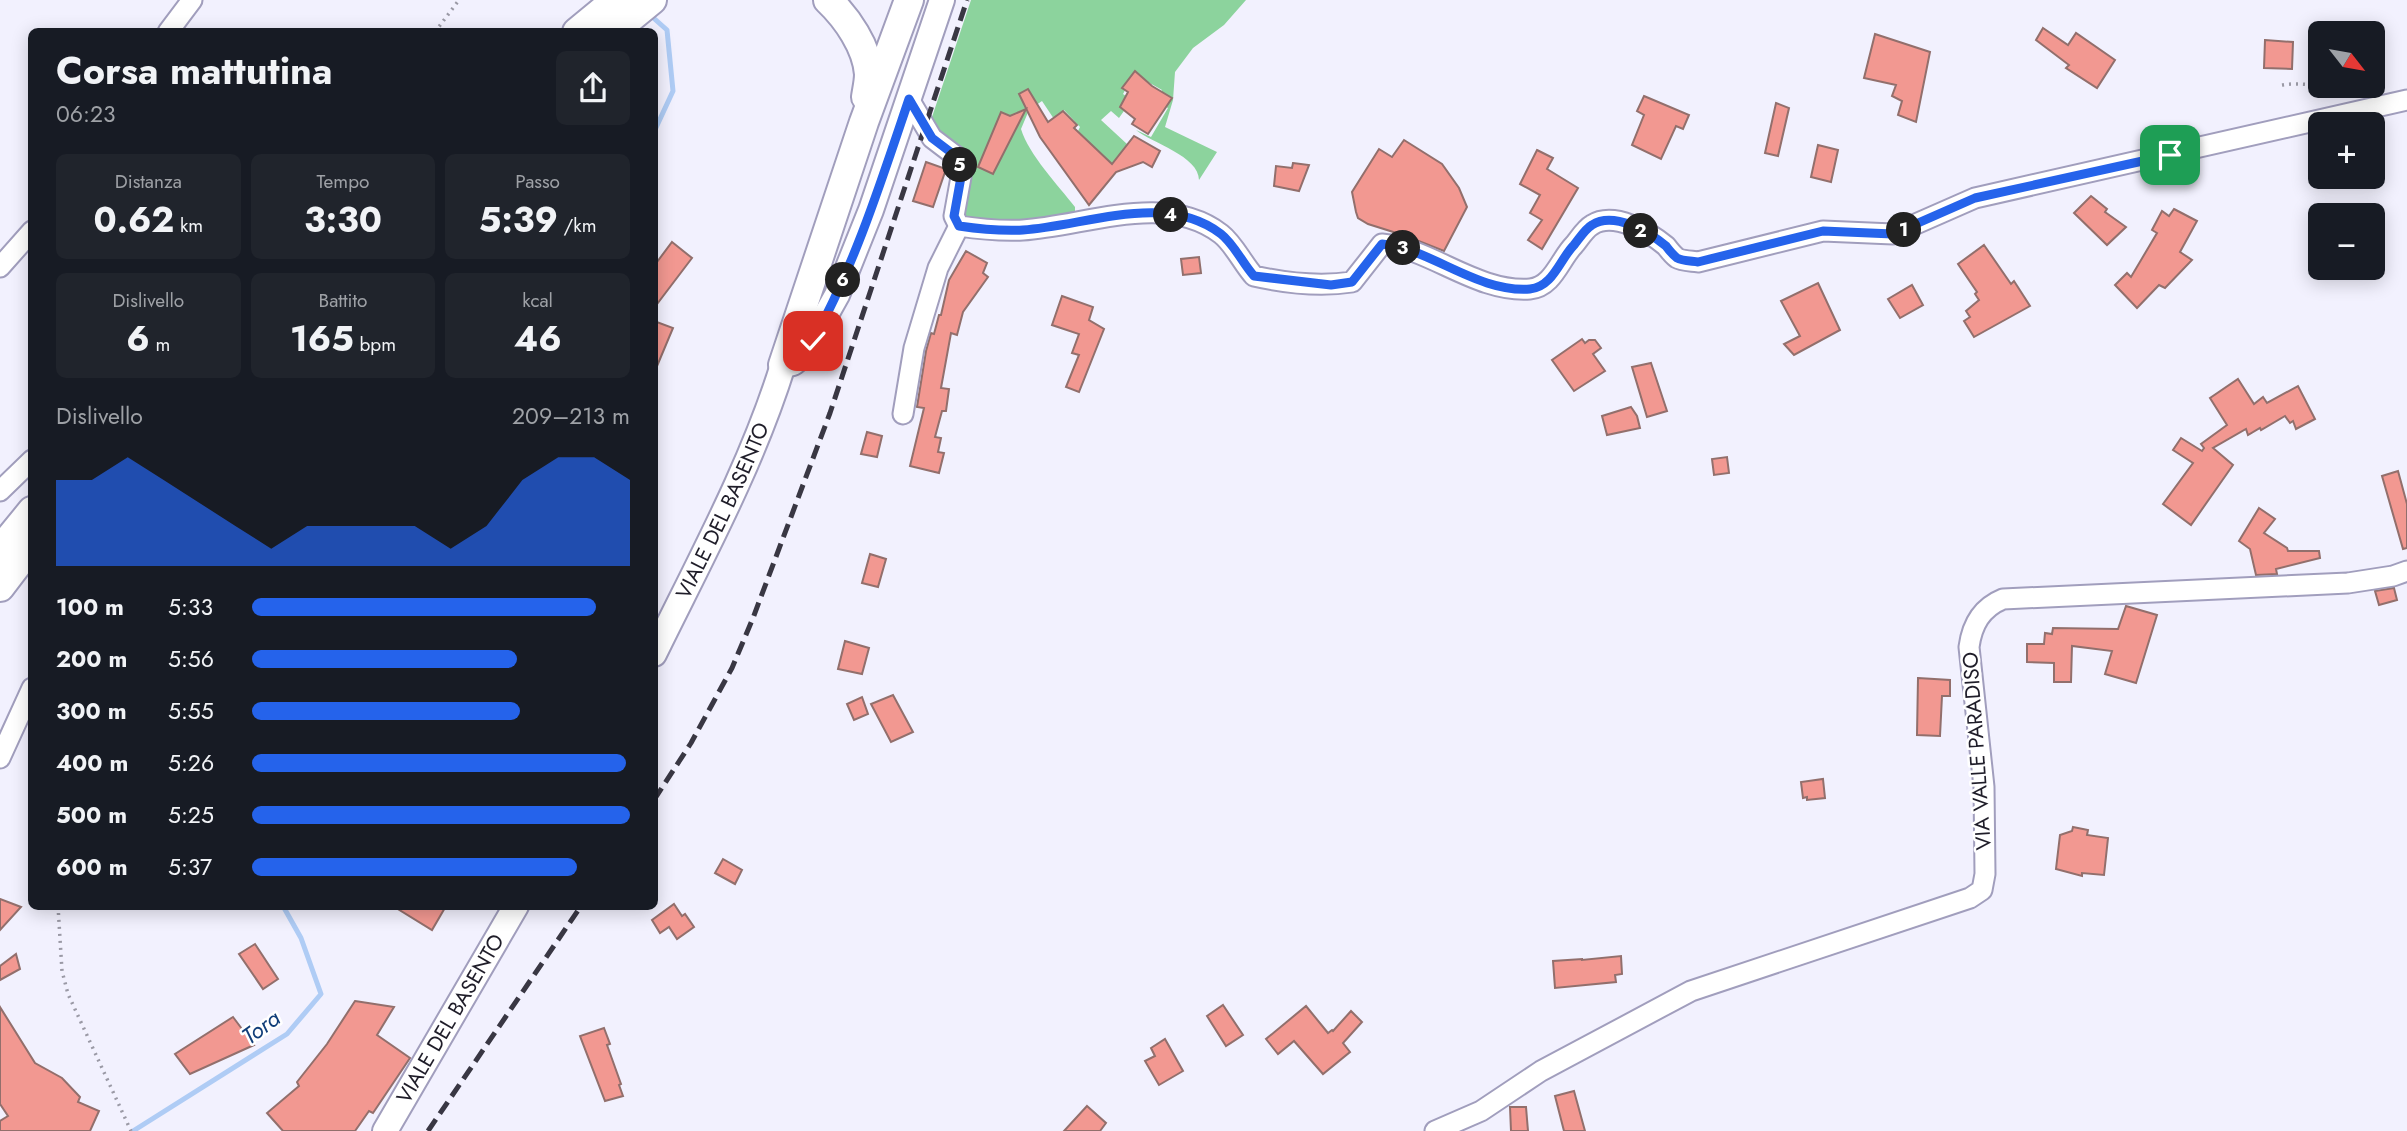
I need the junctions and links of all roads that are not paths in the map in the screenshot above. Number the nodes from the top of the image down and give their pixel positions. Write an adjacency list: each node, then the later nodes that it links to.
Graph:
1 (192, 0): 7 (street)
2 (616, 0): 8 (highway)
3 (652, 0): 9 (highway)
4 (828, 0): 12 (highway)
5 (906, 0): 12 (highway)
6 (942, 0): 11 (main road)
7 (171, 28)
8 (582, 28)
9 (618, 28)
10 (2407, 100): 13 (street)
11 (914, 109): 13 (street); 16 (main road)
12 (864, 122): 16 (highway)
13 (959, 226): 17 (street)
14 (28, 236): 15 (street)
15 (0, 267)
16 (783, 365): 25 (main road, VIALE DEL BASENTO)
17 (903, 414)
18 (28, 464): 19 (street)
19 (0, 491)
20 (28, 516): 21 (highway)
21 (0, 550)
22 (28, 550): 24 (highway)
23 (2407, 571): 30 (street, VIA VALLE PARADISO)
24 (0, 587)
25 (658, 646)
26 (28, 697): 27 (street)
27 (0, 758)
28 (514, 910): 29 (main road, VIALE DEL BASENTO)
29 (385, 1131)
30 (1435, 1131)

